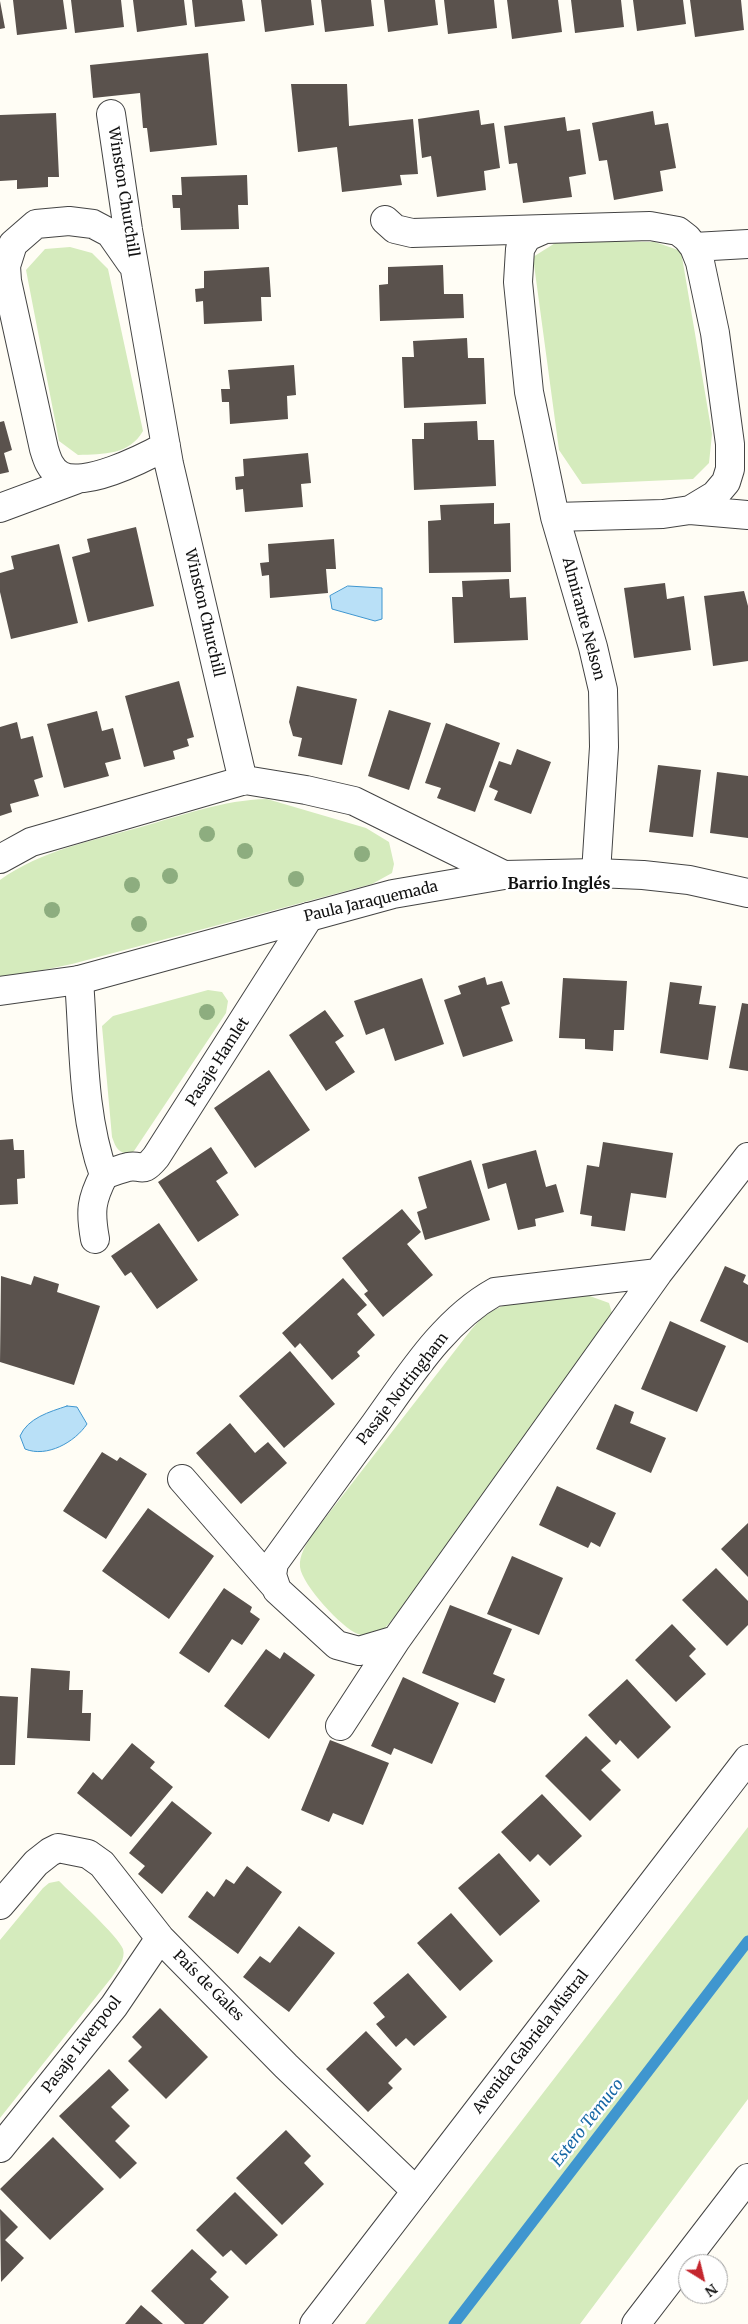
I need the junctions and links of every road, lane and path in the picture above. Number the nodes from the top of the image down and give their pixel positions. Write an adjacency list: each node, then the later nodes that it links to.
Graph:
1 (111, 114): 8 (street, Winston Churchill)
2 (384, 220): 5 (street, Almirante Nelson)
3 (36, 224): 4 (street, Winston Churchill); 8 (street, Winston Churchill); 10 (street)
4 (0, 227)
5 (545, 229): 7 (street, Almirante Nelson); 14 (street, Almirante Nelson)
6 (748, 244): 7 (street)
7 (694, 247): 12 (street)
8 (135, 270): 9 (street, Winston Churchill)
9 (166, 446): 10 (street); 15 (street, Winston Churchill)
10 (78, 479): 11 (street)
11 (0, 508)
12 (690, 510): 13 (street); 14 (street)
13 (748, 515)
14 (555, 517): 17 (street, Almirante Nelson)
15 (243, 781): 16 (street); 18 (street)
16 (0, 859)
17 (596, 873): 18 (street, Paula Jaraquemada); 19 (street, Paula Jaraquemada)
18 (504, 874): 20 (street, Paula Jaraquemada)
19 (748, 893)
20 (309, 917): 21 (street, Paula Jaraquemada); 24 (street, Pasaje Hamlet)
21 (79, 980): 22 (street, Paula Jaraquemada); 24 (street)
22 (0, 991)
23 (748, 1157): 26 (street)
24 (104, 1175): 25 (street)
25 (94, 1239)
26 (658, 1273): 28 (street, Pasaje Nottingham); 29 (street)
27 (182, 1479): 28 (street)
28 (274, 1584): 29 (street)
29 (396, 1640): 30 (street)
30 (340, 1726)
31 (748, 1759): 36 (street, Avenida Gabriela Mistral)
32 (0, 1905): 33 (street, País de Gales)
33 (160, 1938): 34 (street, Pasaje Liverpool); 36 (street, País de Gales)
34 (0, 2148)
35 (748, 2178): 38 (street)
36 (416, 2191): 37 (street, Avenida Gabriela Mistral)
37 (314, 2324)
38 (636, 2324)

